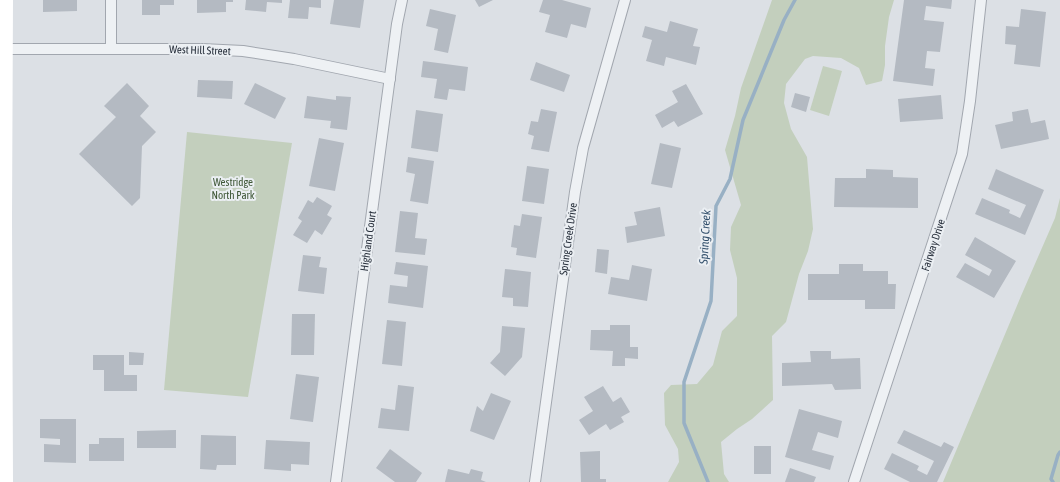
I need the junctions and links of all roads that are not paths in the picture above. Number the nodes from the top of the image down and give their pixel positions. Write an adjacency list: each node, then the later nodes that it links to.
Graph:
1 (6, 0): 6 (main road)
2 (111, 0): 7 (street)
3 (402, 0): 8 (street, Highland Court)
4 (626, 0): 11 (street, Spring Creek Drive)
5 (981, 0): 12 (street, Fairway Drive)
6 (6, 49): 7 (street, West Hill Street); 9 (main road)
7 (111, 49): 8 (street, West Hill Street)
8 (390, 79): 10 (street, Highland Court)
9 (6, 482)
10 (336, 482)
11 (535, 482)
12 (854, 482)

